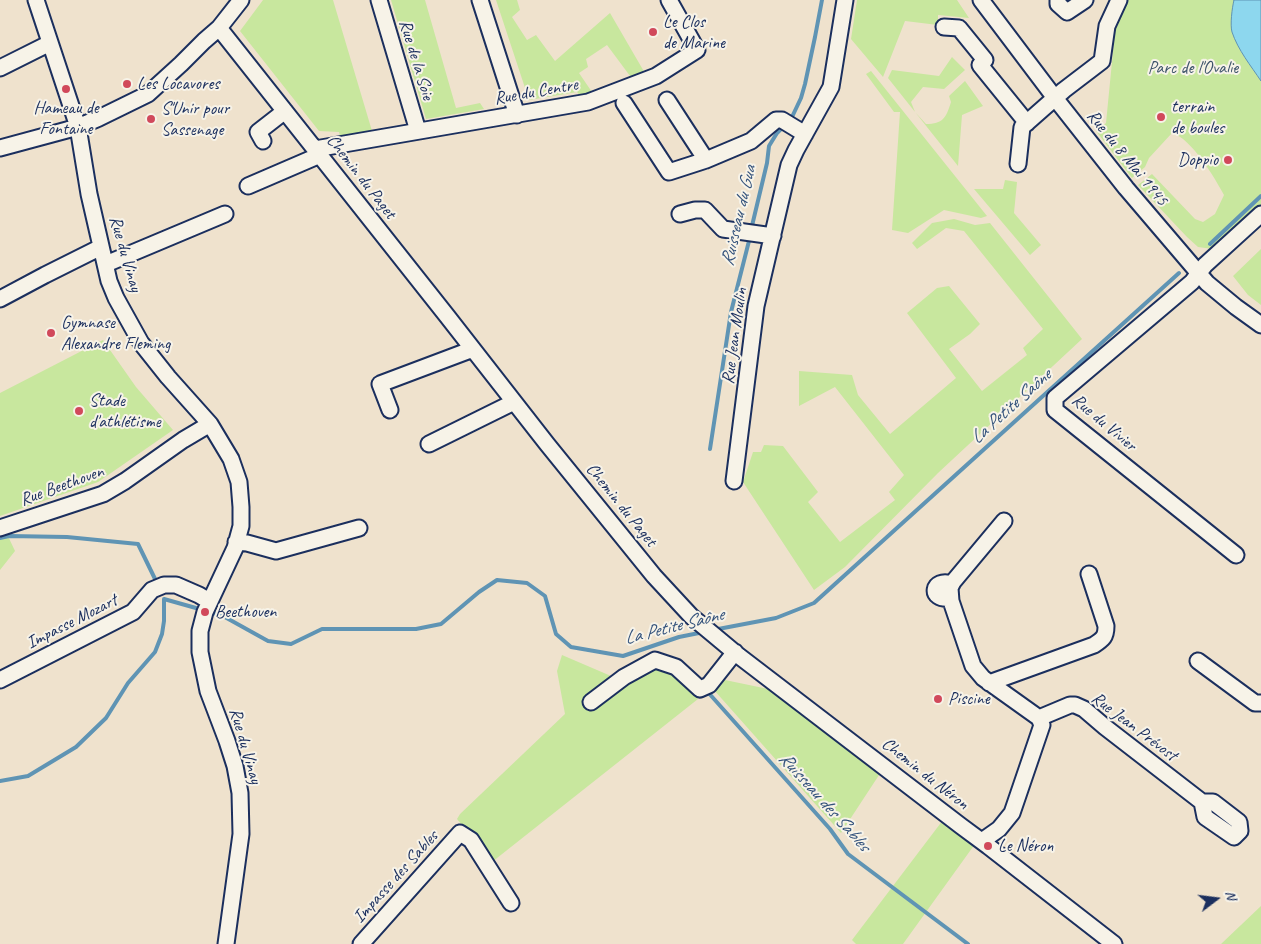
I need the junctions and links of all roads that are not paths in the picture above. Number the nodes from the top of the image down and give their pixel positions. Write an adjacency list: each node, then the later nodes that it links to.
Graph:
1 (36, 0): 13 (street, Rue du Vinay)
2 (241, 0): 12 (street)
3 (379, 0): 22 (street, Rue de la Soie)
4 (480, 0): 19 (street)
5 (669, 0): 19 (street, Rue du Centre)
6 (845, 0): 23 (street, Rue Jean Moulin)
7 (981, 0): 15 (street, Rue du 8 Mai 1945)
8 (1058, 0): 9 (street)
9 (1085, 0)
10 (1114, 1): 15 (street)
11 (944, 27): 20 (street)
12 (219, 28): 18 (street, Chemin du Paget); 21 (street)
13 (50, 43): 14 (street); 21 (street, Rue du Vinay)
14 (0, 68)
15 (1055, 98): 20 (street); 36 (street, Rue du 8 Mai 1945)
16 (667, 100): 27 (street)
17 (624, 103): 27 (street)
18 (285, 111): 24 (street); 26 (street, Chemin du Paget)
19 (517, 115): 22 (street, Rue du Centre)
20 (1026, 123): 28 (street)
21 (78, 127): 25 (street); 34 (street, Rue du Vinay)
22 (418, 131): 26 (street, Rue du Centre)
23 (805, 134): 27 (street); 33 (street, Rue Jean Moulin)
24 (263, 141)
25 (0, 148)
26 (318, 152): 29 (street, Rue du Centre); 39 (street, Chemin du Paget)
27 (706, 160)
28 (1018, 164)
29 (248, 186)
30 (225, 214): 35 (street)
31 (680, 214): 33 (street)
32 (1261, 214): 36 (street)
33 (760, 234): 44 (street, Rue Jean Moulin)
34 (101, 247): 35 (street, Rue du Vinay); 37 (street)
35 (106, 264): 42 (street, Rue du Vinay)
36 (1199, 273): 38 (street, Rue du 8 Mai 1945); 49 (street, Rue du Vivier)
37 (0, 299)
38 (1261, 325)
39 (473, 349): 40 (street, Chemin du Paget); 41 (street)
40 (514, 402): 43 (street); 52 (street, Chemin du Paget)
41 (390, 410)
42 (210, 424): 46 (street, Rue Beethoven); 48 (street, Rue du Vinay)
43 (429, 444)
44 (734, 481)
45 (1004, 521): 56 (street)
46 (0, 528)
47 (359, 528): 48 (street)
48 (236, 542): 51 (street, Rue du Vinay)
49 (1236, 555)
50 (1089, 574): 56 (street)
51 (209, 601): 55 (street, Impasse Mozart); 63 (street, Rue du Vinay)
52 (709, 630): 53 (street, Chemin du Néron)
53 (735, 652): 58 (street); 61 (street, Chemin du Néron)
54 (1198, 662): 57 (street)
55 (0, 680)
56 (989, 683): 59 (street)
57 (1259, 700)
58 (591, 702)
59 (1039, 718): 60 (street, Rue Jean Prévost); 61 (street)
60 (1202, 802)
61 (982, 841): 65 (street, Chemin du Néron)
62 (511, 903): 64 (street, Impasse des Sables)
63 (226, 944)
64 (361, 944)
65 (1114, 944)

